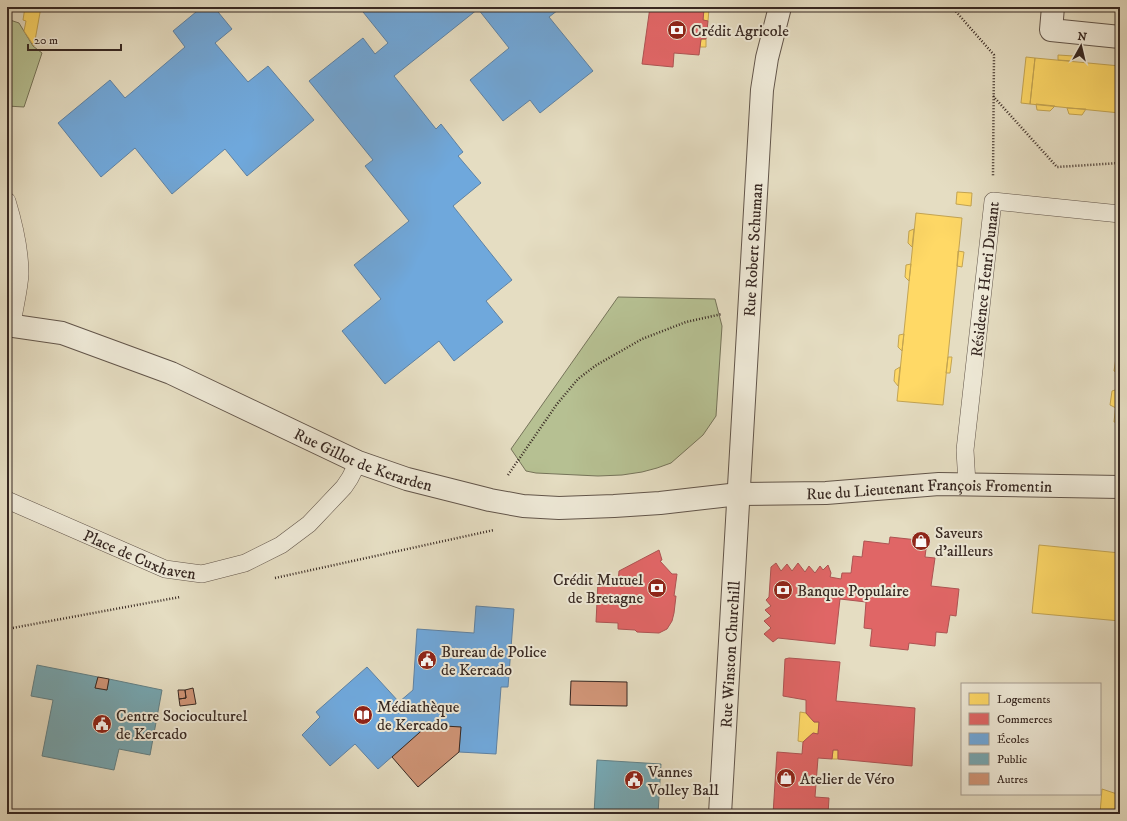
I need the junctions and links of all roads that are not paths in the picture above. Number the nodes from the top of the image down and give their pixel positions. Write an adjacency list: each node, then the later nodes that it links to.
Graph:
1 (780, 7): 10 (street, Rue Robert Schuman)
2 (1053, 7): 3 (street)
3 (1120, 37)
4 (7, 201): 6 (lane)
5 (1120, 214): 8 (lane, Résidence Henri Dunant)
6 (9, 325): 7 (street, Rue Gillot de Kerarden)
7 (358, 462): 10 (street, Rue Gillot de Kerarden); 11 (lane, Place de Cuxhaven)
8 (967, 484): 9 (street, Rue du Lieutenant François Fromentin); 10 (street, Rue du Lieutenant François Fromentin)
9 (1120, 487)
10 (739, 494): 12 (street, Rue Winston Churchill)
11 (7, 500)
12 (720, 814)

